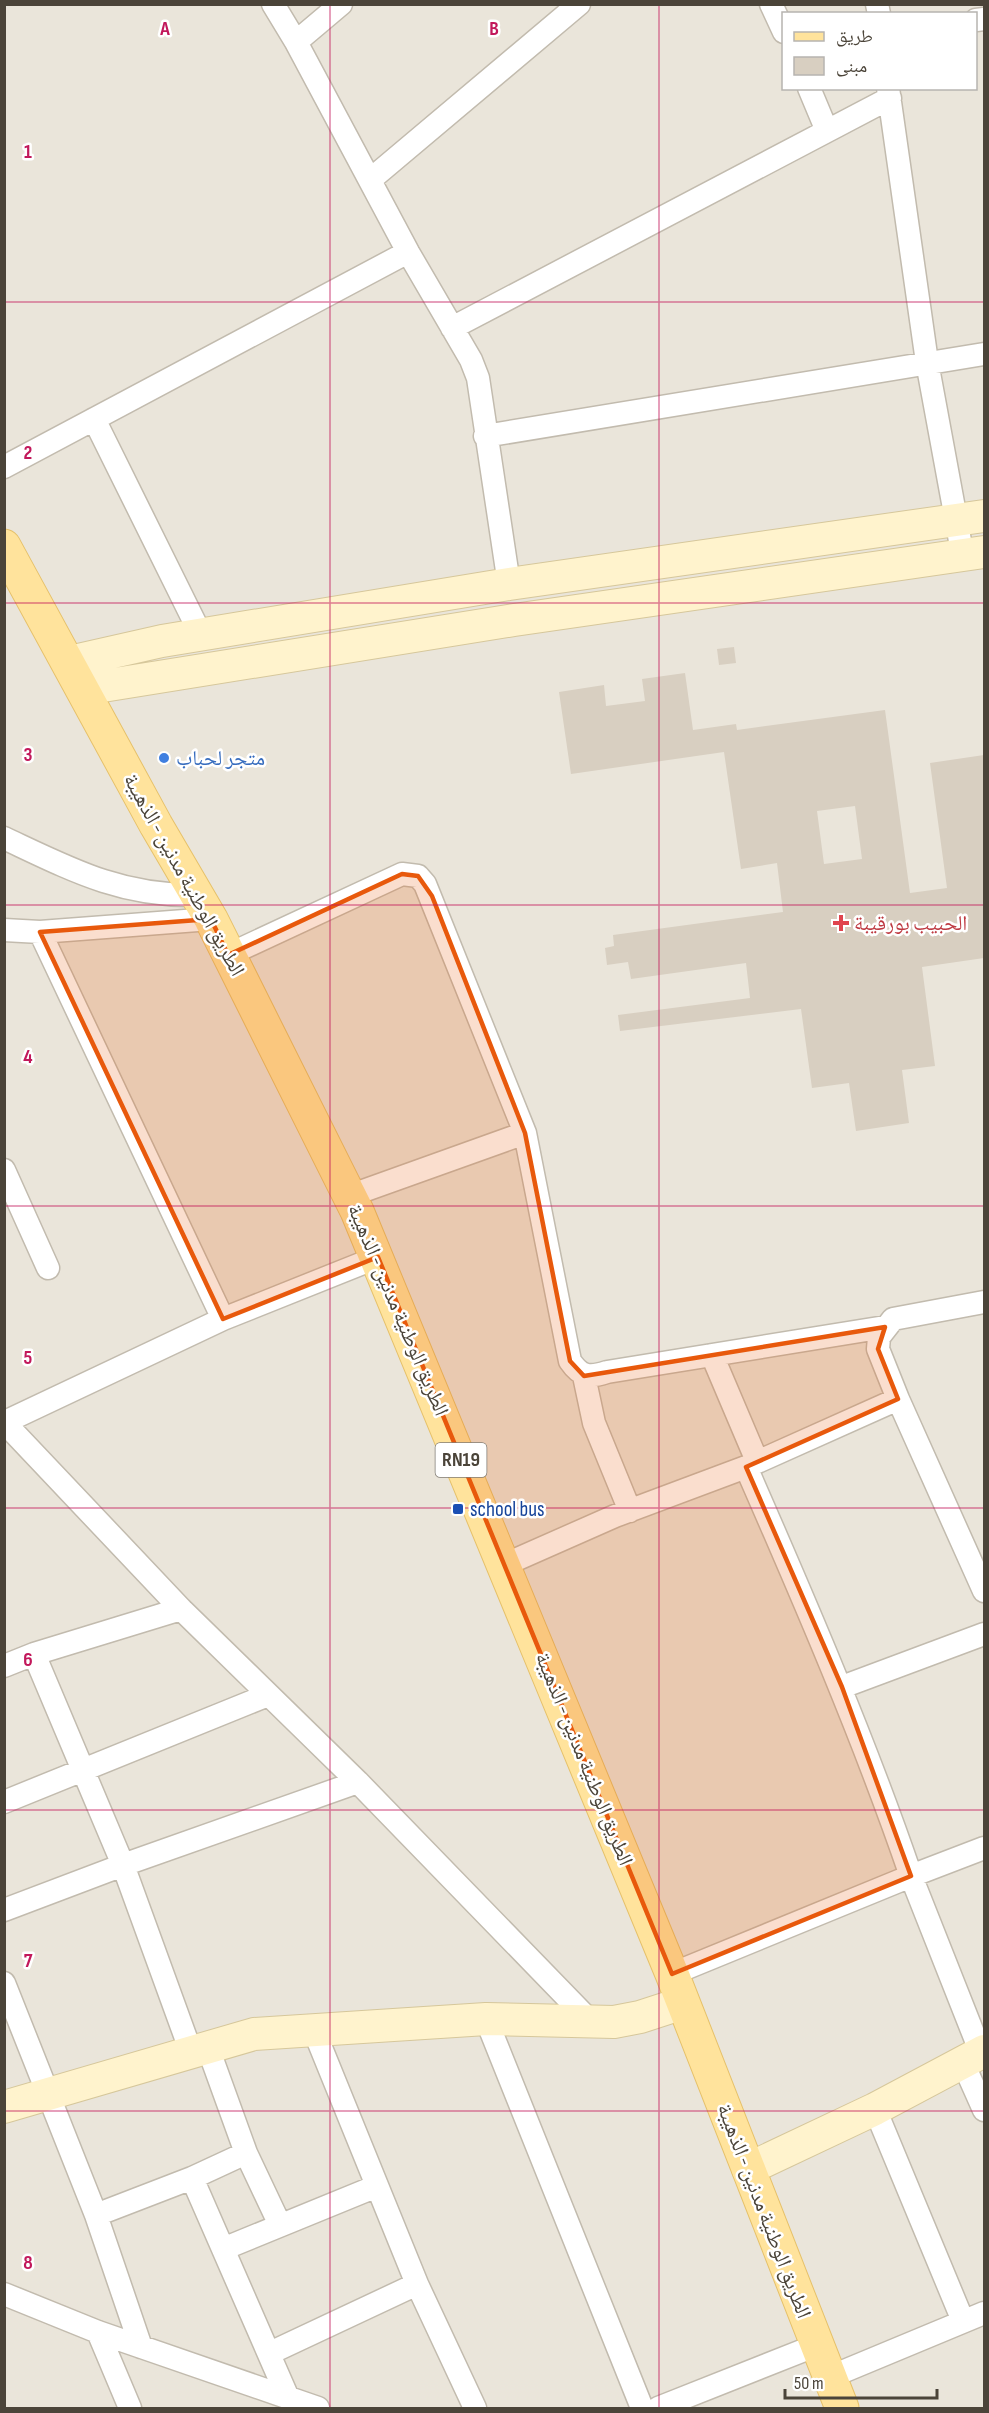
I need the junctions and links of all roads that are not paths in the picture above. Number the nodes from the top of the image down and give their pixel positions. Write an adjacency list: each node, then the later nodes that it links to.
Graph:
1 (273, 4): 6 (street)
2 (340, 4): 6 (street)
3 (579, 4): 10 (street)
4 (771, 4): 5 (street)
5 (782, 30)
6 (296, 42): 10 (street)
7 (810, 90): 9 (street)
8 (889, 93): 9 (street); 14 (street)
9 (827, 131): 12 (street)
10 (370, 180): 11 (street)
11 (408, 252): 12 (street); 15 (street)
12 (452, 328): 16 (street)
13 (984, 354): 14 (street)
14 (927, 362): 16 (street); 18 (street)
15 (94, 419): 17 (street); 22 (street)
16 (485, 436): 21 (street)
17 (4, 467)
18 (971, 519): 20 (street); 21 (street)
19 (4, 546): 23 (main road, الطريق الوطنية مدنين - الذهيبة / RN19)
20 (974, 554): 23 (street)
21 (509, 584): 22 (street)
22 (201, 635): 23 (street)
23 (77, 675): 25 (main road, الطريق الوطنية مدنين - الذهيبة / RN19)
24 (4, 838): 25 (street)
25 (203, 907): 27 (street); 28 (main road, الطريق الوطنية مدنين - الذهيبة / RN19)
26 (4, 930): 27 (street)
27 (40, 932): 35 (street)
28 (228, 955): 29 (street); 31 (main road, الطريق الوطنية مدنين - الذهيبة / RN19)
29 (525, 1133): 31 (street); 38 (street)
30 (4, 1170): 33 (street)
31 (349, 1196): 32 (main road, الطريق الوطنية مدنين - الذهيبة / RN19)
32 (378, 1257): 35 (street); 43 (main road, الطريق الوطنية مدنين - الذهيبة / RN19)
33 (48, 1268)
34 (984, 1302): 36 (street)
35 (223, 1319): 40 (street)
36 (885, 1327): 37 (street); 39 (street)
37 (712, 1355): 38 (street); 41 (street)
38 (584, 1376): 42 (street)
39 (898, 1399): 41 (street); 44 (street)
40 (8, 1430): 45 (street)
41 (751, 1464): 42 (street); 49 (street)
42 (630, 1511): 43 (street)
43 (504, 1565): 59 (main road, الطريق الوطنية مدنين - الذهيبة / RN19)
44 (984, 1591)
45 (181, 1609): 47 (street); 50 (street)
46 (982, 1641): 49 (street)
47 (33, 1654): 48 (street); 51 (street)
48 (4, 1666)
49 (842, 1687): 56 (street)
50 (268, 1695): 51 (street); 52 (street)
51 (82, 1770): 53 (street); 55 (street)
52 (358, 1782): 55 (street); 61 (street)
53 (4, 1802)
54 (984, 1848): 56 (street)
55 (123, 1865): 57 (street); 63 (street)
56 (911, 1876): 59 (street); 64 (street)
57 (4, 1910)
58 (4, 1983): 65 (street)
59 (678, 1988): 61 (street); 70 (main road, الطريق الوطنية مدنين - الذهيبة / RN19)
60 (486, 2019): 61 (street); 62 (street); 89 (street)
61 (589, 2020)
62 (313, 2028): 63 (street); 72 (street)
63 (199, 2050): 65 (street); 69 (street)
64 (976, 2056): 67 (street); 68 (street)
65 (49, 2094): 66 (street); 73 (street)
66 (4, 2107)
67 (875, 2109): 70 (street); 79 (street)
68 (984, 2110)
69 (246, 2152): 71 (street); 74 (street)
70 (748, 2169): 81 (main road, الطريق الوطنية مدنين - الذهيبة / RN19)
71 (192, 2178): 73 (street); 75 (street)
72 (377, 2186): 74 (street); 76 (street)
73 (96, 2215): 82 (street)
74 (280, 2225): 75 (street)
75 (223, 2249): 83 (street)
76 (417, 2284): 83 (street); 88 (street)
77 (6, 2290): 80 (street)
78 (984, 2313): 79 (street)
79 (963, 2321): 84 (street)
80 (98, 2332): 82 (street); 86 (street)
81 (817, 2345): 84 (main road, الطريق الوطنية مدنين - الذهيبة / RN19); 90 (street)
82 (141, 2347): 85 (street)
83 (270, 2352): 85 (street)
84 (830, 2377): 91 (main road, الطريق الوطنية مدنين - الذهيبة / RN19)
85 (291, 2403): 87 (street)
86 (130, 2409)
87 (318, 2409)
88 (475, 2409)
89 (642, 2409)
90 (658, 2409)
91 (842, 2409)

